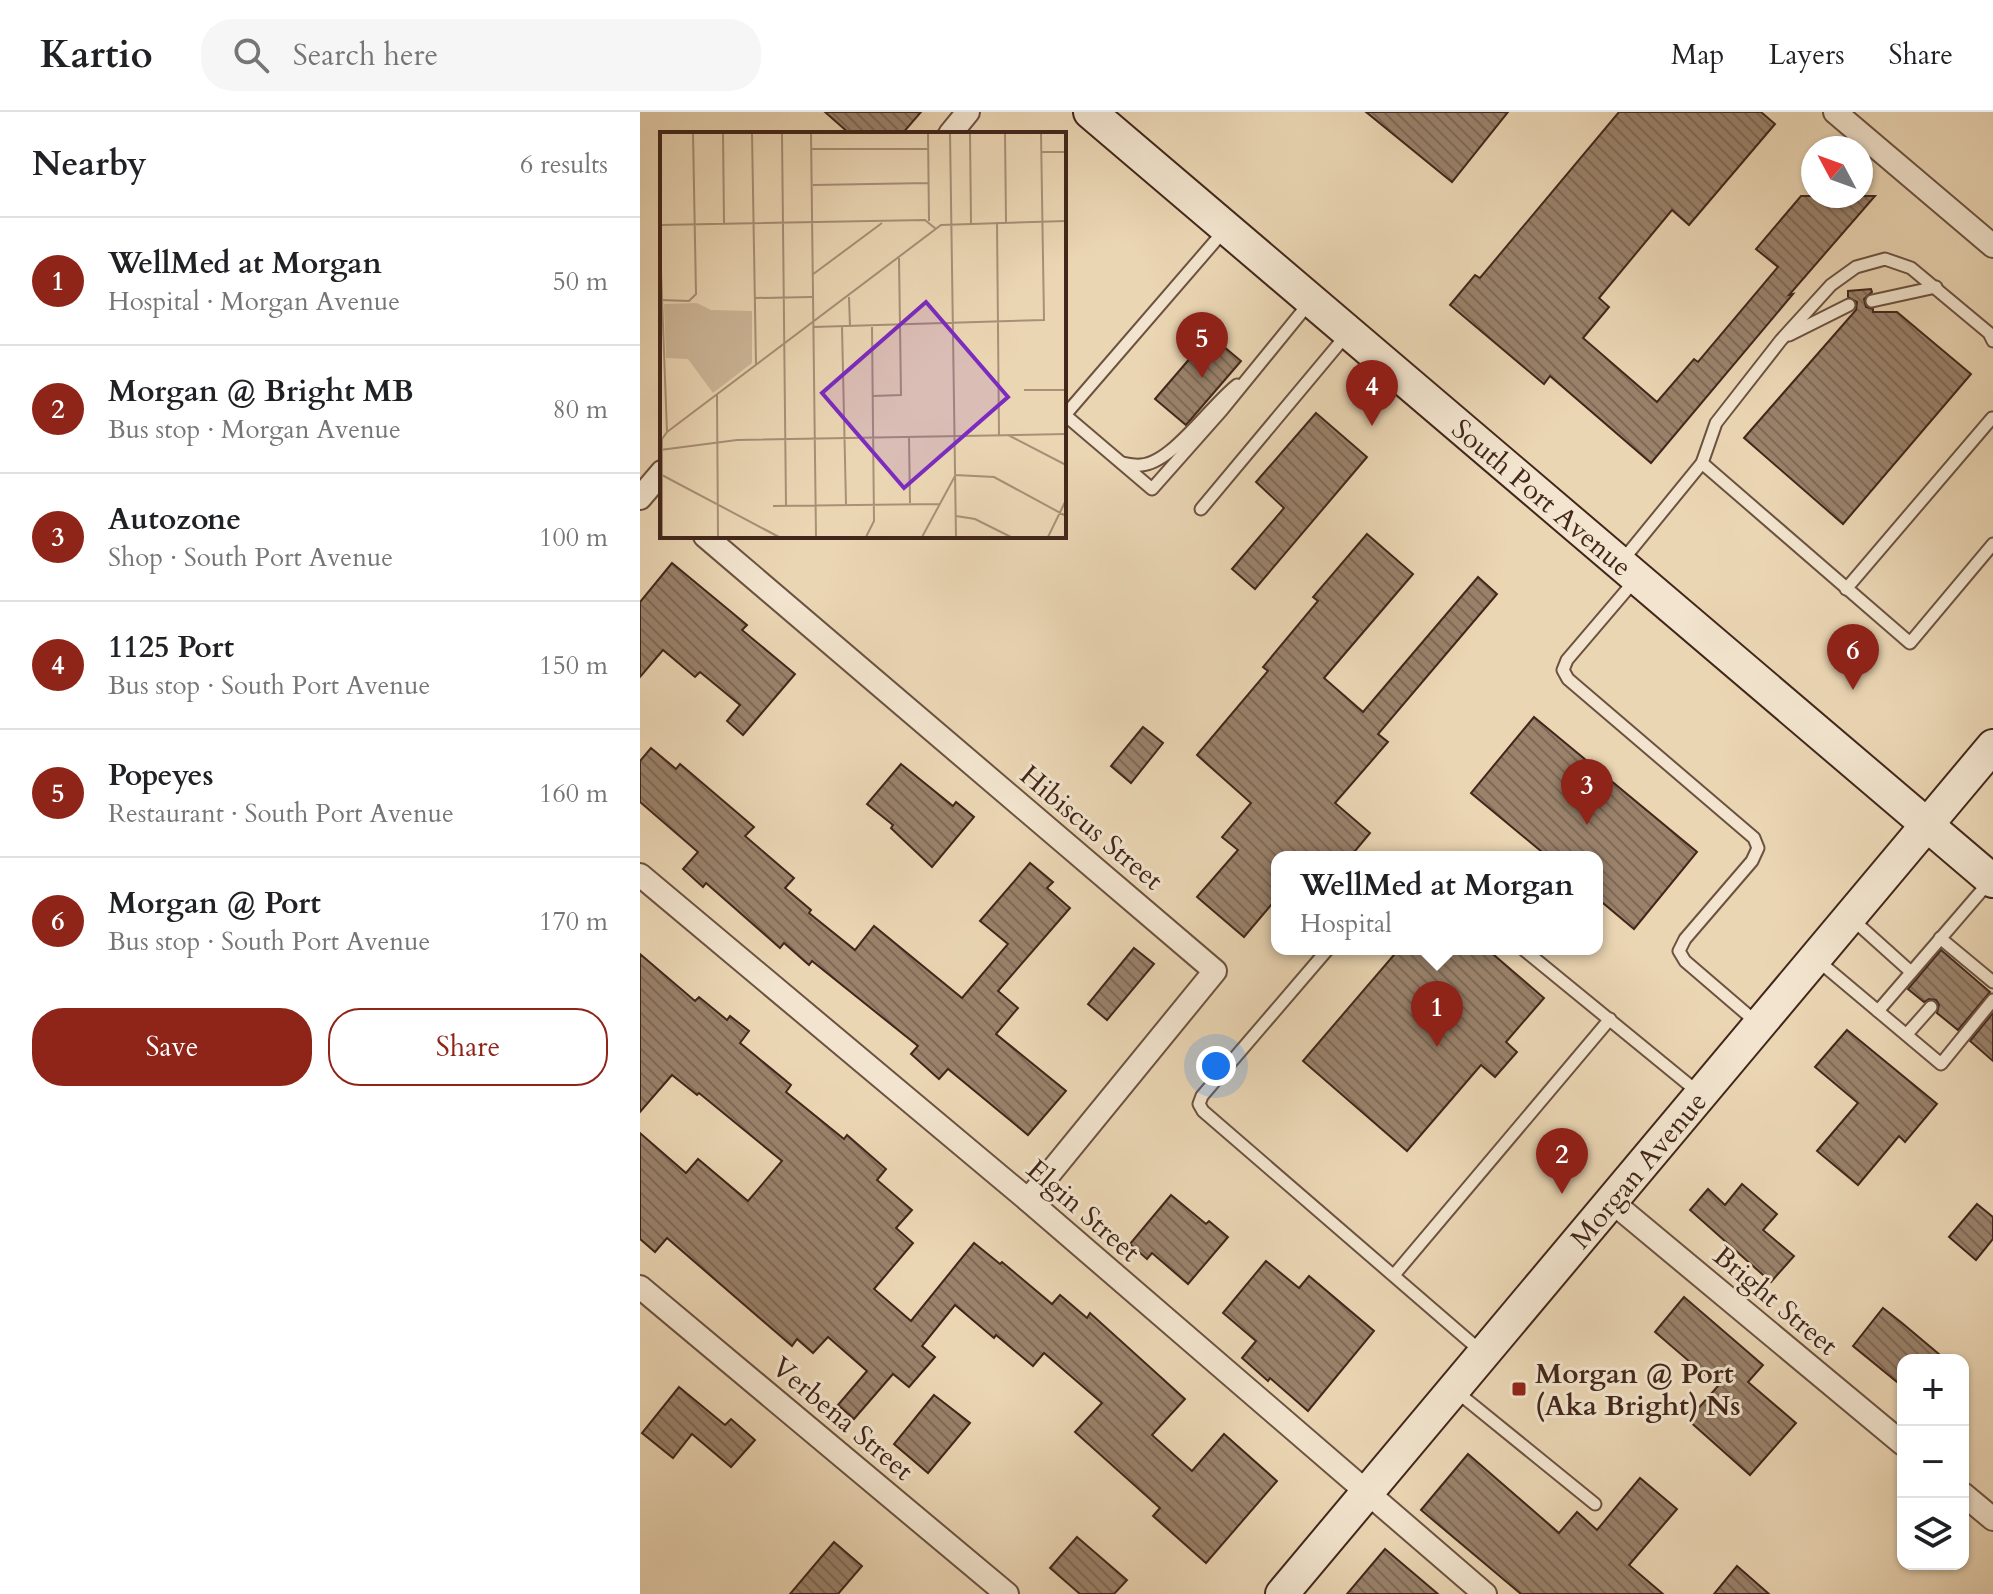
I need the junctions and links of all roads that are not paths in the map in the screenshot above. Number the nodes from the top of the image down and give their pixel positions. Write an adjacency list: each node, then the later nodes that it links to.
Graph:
1 (968, 112): 4 (street)
2 (1090, 112): 5 (main road, South Port Avenue)
3 (1835, 112): 6 (street)
4 (952, 132)
5 (1226, 228): 8 (main road, South Port Avenue); 15 (lane)
6 (1993, 246)
7 (1936, 287): 9 (lane); 12 (lane); 13 (lane)
8 (1311, 301): 11 (main road, South Port Avenue); 14 (lane)
9 (1872, 301)
10 (1849, 305): 13 (lane)
11 (1348, 332): 20 (lane); 23 (main road, South Port Avenue)
12 (1992, 334)
13 (1781, 340): 19 (lane)
14 (1254, 371): 18 (lane); 18 (lane)
15 (1066, 414)
16 (1066, 416): 18 (lane)
17 (1993, 417): 24 (lane)
18 (1121, 463)
19 (1702, 463): 23 (lane); 24 (lane)
20 (1201, 509)
21 (707, 538): 43 (street, Hibiscus Street)
22 (1993, 544): 24 (lane)
23 (1628, 571): 26 (main road, South Port Avenue); 40 (lane)
24 (1846, 589)
25 (1993, 746): 26 (main road, Morgan Avenue)
26 (1926, 826): 28 (main road, South Port Avenue); 29 (main road, Morgan Avenue)
27 (640, 875): 43 (street, Elgin Street)
28 (1992, 880): 30 (lane)
29 (1850, 917): 33 (main road, Morgan Avenue); 34 (lane)
30 (1940, 938): 34 (lane); 35 (lane)
31 (1323, 955): 45 (lane)
32 (1530, 955): 39 (lane)
33 (1816, 958): 38 (lane); 40 (main road, Morgan Avenue)
34 (1911, 972): 38 (lane)
35 (1993, 982)
36 (1993, 1000): 41 (lane)
37 (1931, 1007): 41 (lane)
38 (1878, 1011): 41 (lane)
39 (1610, 1019): 42 (lane); 45 (lane)
40 (1759, 1024): 42 (main road, Morgan Avenue)
41 (1907, 1034)
42 (1700, 1095): 44 (main road, Morgan Avenue)
43 (1028, 1200): 50 (street, Elgin Street)
44 (1611, 1201): 47 (main road, Morgan Avenue); 49 (street, Bright Street)
45 (1394, 1275): 47 (lane)
46 (640, 1287): 54 (street, Verbena Street)
47 (1483, 1354): 48 (main road, Morgan Avenue)
48 (1453, 1389): 50 (main road, Morgan Avenue); 52 (lane)
49 (1897, 1439)
50 (1366, 1494): 55 (main road, Morgan Avenue); 56 (street, Elgin Street)
51 (1968, 1498): 53 (street)
52 (1595, 1504)
53 (1993, 1519)
54 (1007, 1594)
55 (1282, 1594)
56 (1485, 1594)

